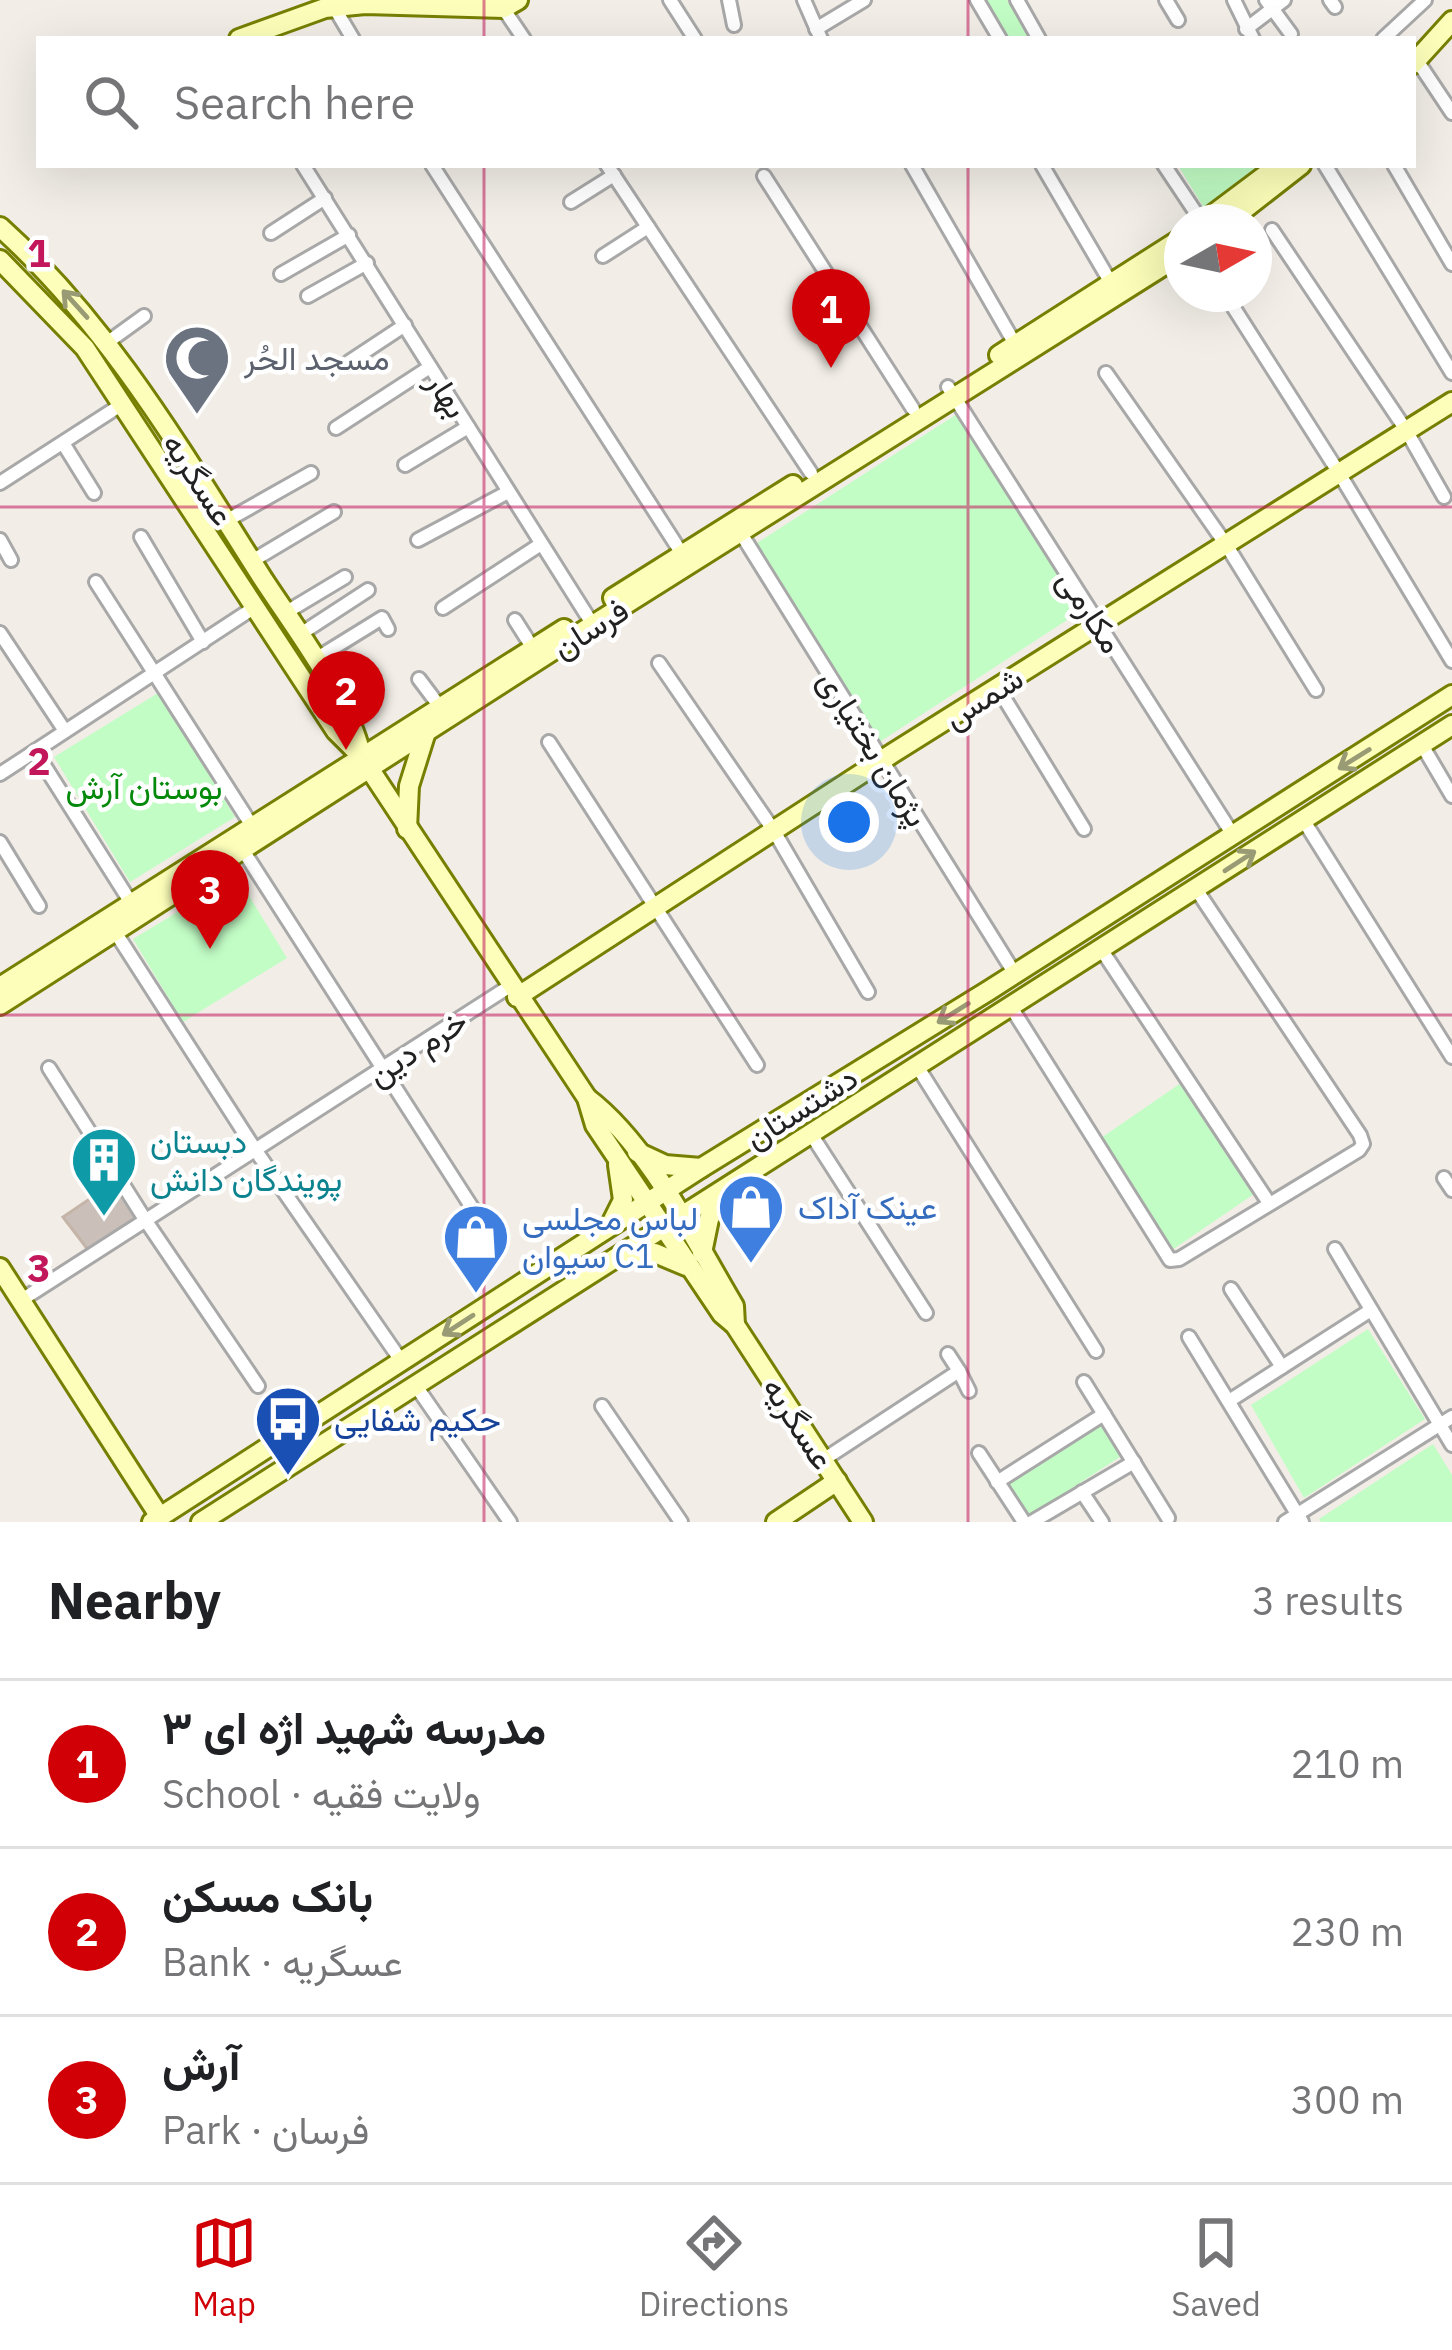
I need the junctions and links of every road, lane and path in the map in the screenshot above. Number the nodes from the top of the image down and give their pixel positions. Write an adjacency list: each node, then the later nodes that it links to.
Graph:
1 (670, 0): 23 (street)
2 (729, 0): 16 (street)
3 (804, 0): 17 (street)
4 (864, 0): 17 (street)
5 (977, 0): 24 (street)
6 (1017, 0): 25 (street)
7 (1166, 0): 14 (street)
8 (1234, 0): 18 (street)
9 (1425, 0): 26 (street)
10 (506, 3): 13 (street); 22 (street)
11 (1274, 3): 18 (street); 19 (street)
12 (1452, 4): 27 (street)
13 (334, 7): 20 (street); 21 (street)
14 (1178, 20)
15 (1452, 22): 28 (street)
16 (734, 25)
17 (819, 34)
18 (1249, 34)
19 (1291, 34)
20 (248, 36)
21 (351, 36)
22 (522, 36)
23 (693, 36)
24 (998, 36)
25 (1037, 36)
26 (1386, 36)
27 (1416, 54)
28 (1416, 55)
29 (1416, 60): 30 (street)
30 (1452, 113)
31 (305, 168): 42 (street, بهار)
32 (433, 168): 95 (street)
33 (611, 168): 43 (street); 48 (street)
34 (913, 168): 65 (street)
35 (1044, 168): 59 (street)
36 (1166, 168): 44 (street)
37 (1271, 168): 45 (street)
38 (1296, 168): 46 (street)
39 (1327, 168): 69 (street)
40 (1396, 168): 56 (street)
41 (764, 176): 73 (street)
42 (325, 198): 50 (street); 51 (street, بهار)
43 (571, 202)
44 (1191, 204)
45 (1226, 204)
46 (1251, 204)
47 (0, 227): 64 (street, عسگریه, one-way to 47)
48 (648, 227): 53 (street); 80 (street)
49 (1272, 230): 76 (street)
50 (271, 233)
51 (349, 236): 55 (street, بهار); 58 (street)
52 (1164, 249): 59 (street, فرسان)
53 (603, 256)
54 (0, 260): 72 (street, عسگریه)
55 (367, 263): 60 (street); 63 (street, بهار)
56 (1452, 264)
57 (1164, 265): 70 (street, فرسان)
58 (281, 274)
59 (1111, 283): 65 (street, فرسان)
60 (308, 296)
61 (1237, 312): 81 (street)
62 (144, 316): 64 (street)
63 (405, 326): 66 (street); 67 (street, بهار)
64 (108, 342): 87 (street, عسگریه)
65 (1015, 344): 70 (street, فرسان)
66 (349, 362)
67 (430, 367): 74 (street, بهار); 75 (street)
68 (1106, 373): 93 (street)
69 (1452, 374)
70 (951, 392): 73 (street, فرسان); 88 (street, فرسان); 105 (street, مکارمی)
71 (1452, 402): 76 (street, شمس)
72 (124, 403): 77 (street); 100 (street, عسگریه)
73 (914, 409): 80 (street, فرسان)
74 (468, 427): 78 (street); 83 (street, بهار)
75 (336, 428)
76 (1406, 430): 81 (street, شمس); 85 (street)
77 (63, 443): 82 (street); 84 (street)
78 (405, 465)
79 (311, 473): 87 (street)
80 (811, 473): 88 (street, فرسان)
81 (1340, 473): 93 (street, شمس); 112 (street)
82 (0, 483)
83 (508, 492): 91 (street); 92 (street, بهار)
84 (94, 493)
85 (1444, 497)
86 (334, 512): 96 (street)
87 (226, 521): 96 (street, عسگریه)
88 (738, 528): 95 (street, فرسان); 126 (street, پژمان بختیاری)
89 (142, 537): 109 (street)
90 (0, 540): 94 (street)
91 (418, 540)
92 (541, 544): 101 (street); 104 (street, بهار)
93 (1227, 546): 105 (street, شمس); 117 (street)
94 (11, 560)
95 (686, 560): 104 (street, فرسان)
96 (252, 561): 102 (street, عسگریه)
97 (346, 577): 102 (street)
98 (96, 582): 114 (street)
99 (368, 590): 108 (street)
100 (255, 607): 109 (street); 127 (street, عسگریه)
101 (443, 608)
102 (285, 614): 108 (street, عسگریه)
103 (515, 620): 110 (street)
104 (590, 620): 110 (street, فرسان)
105 (1101, 624): 116 (street, شمس); 135 (street, مکارمی)
106 (388, 629): 111 (street)
107 (0, 633): 121 (street)
108 (299, 634): 111 (street, عسگریه)
109 (203, 642): 114 (street)
110 (536, 654): 119 (street, فرسان); 122 (street, فرسان)
111 (314, 660): 127 (street, عسگریه)
112 (1452, 661)
113 (659, 663): 134 (street)
114 (156, 673): 121 (street); 136 (street)
115 (419, 679): 119 (street)
116 (998, 688): 126 (street, شمس); 132 (street)
117 (1316, 690)
118 (1452, 695): 129 (street, دشتستان, one-way to 129)
119 (440, 707): 127 (street, فرسان)
120 (1452, 725): 124 (street, دشتستان)
121 (65, 731): 125 (street)
122 (426, 734): 127 (street, فرسان); 133 (street)
123 (549, 742): 140 (street)
124 (1422, 745): 130 (street); 131 (street, دشتستان)
125 (35, 751): 128 (street); 141 (street)
126 (882, 760): 134 (street, شمس); 144 (street, پژمان بختیاری)
127 (365, 763): 133 (street, عسگریه); 136 (street, فرسان)
128 (0, 774)
129 (1305, 789): 131 (street); 135 (street, دشتستان)
130 (1452, 796)
131 (1312, 815): 138 (street, دشتستان, one-way to 131); 150 (street)
132 (1084, 829)
133 (406, 830): 146 (street, عسگریه)
134 (774, 831): 140 (street, شمس); 147 (street)
135 (1233, 836): 144 (street, دشتستان)
136 (248, 839): 141 (street, فرسان); 154 (street)
137 (0, 842): 139 (street)
138 (1196, 889): 143 (street, دشتستان); 163 (street)
139 (39, 906)
140 (658, 907): 146 (street, شمس); 151 (street)
141 (136, 911): 142 (street, فرسان)
142 (112, 926): 145 (street, فرسان); 148 (street, فرسان); 157 (street)
143 (1101, 950): 149 (street, دشتستان); 163 (street)
144 (1015, 974): 160 (street, دشتستان, one-way to 160)
145 (0, 987)
146 (514, 992): 154 (street, خرم دین); 155 (street, عسگریه)
147 (868, 992)
148 (0, 1005)
149 (1011, 1007): 152 (street, دشتستان); 163 (street)
150 (1452, 1057)
151 (757, 1065)
152 (916, 1066): 156 (street, دشتستان); 177 (street)
153 (49, 1068): 165 (street)
154 (385, 1068): 157 (street, خرم دین); 164 (street)
155 (587, 1098): 158 (street, عسگریه); 159 (street, عسگریه)
156 (811, 1134): 161 (street, دشتستان); 175 (street)
157 (256, 1151): 165 (street, خرم دین); 179 (street)
158 (636, 1151): 160 (street); 162 (street, عسگریه)
159 (615, 1155): 162 (street, عسگریه); 167 (street)
160 (701, 1168): 162 (street, دشتستان)
161 (725, 1189): 166 (street, دشتستان); 170 (street)
162 (656, 1198): 166 (street, عسگریه); 167 (street, دشتستان)
163 (1269, 1204)
164 (480, 1220)
165 (146, 1221): 173 (street, خرم دین); 183 (street)
166 (672, 1222): 169 (street, دشتستان); 170 (street, عسگریه)
167 (609, 1228): 179 (street, دشتستان, one-way to 179)
168 (1335, 1250): 174 (street)
169 (622, 1253): 170 (street); 184 (street, دشتستان)
170 (697, 1262): 192 (street, عسگریه)
171 (0, 1268): 173 (street)
172 (1232, 1289): 180 (street)
173 (20, 1301): 198 (street)
174 (1371, 1310): 180 (street); 189 (street)
175 (926, 1313)
176 (1189, 1337): 186 (street)
177 (1096, 1352)
178 (948, 1354): 181 (street)
179 (403, 1362): 198 (street, دشتستان)
180 (1282, 1367): 186 (street)
181 (959, 1371): 185 (street); 192 (street)
182 (1084, 1382): 188 (street)
183 (258, 1386)
184 (416, 1386): 200 (street, دشتستان); 201 (street)
185 (969, 1391)
186 (1229, 1402): 199 (street)
187 (602, 1406): 202 (street)
188 (1103, 1414): 193 (street); 195 (street)
189 (1446, 1421): 190 (street); 199 (street)
190 (1452, 1444)
191 (979, 1453): 195 (street)
192 (824, 1460): 194 (street, عسگریه)
193 (1134, 1462): 196 (street); 197 (street)
194 (837, 1480): 203 (street); 204 (street, عسگریه)
195 (997, 1482): 205 (street)
196 (1082, 1492): 205 (street); 206 (street)
197 (1168, 1518)
198 (156, 1519)
199 (1295, 1520)
200 (201, 1522)
201 (510, 1522)
202 (681, 1522)
203 (776, 1522)
204 (863, 1522)
205 (1028, 1522)
206 (1102, 1522)

